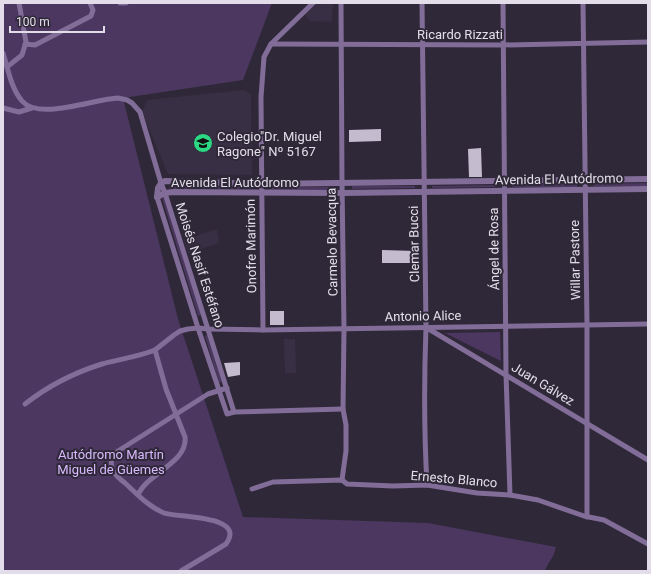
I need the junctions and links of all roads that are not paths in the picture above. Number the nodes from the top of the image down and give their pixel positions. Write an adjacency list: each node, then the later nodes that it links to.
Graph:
1 (19, 3): 11 (street)
2 (90, 3): 11 (street)
3 (120, 3): 4 (street)
4 (126, 3)
5 (313, 3): 12 (street)
6 (342, 3): 14 (street, Carmelo Bevacqua)
7 (422, 3): 15 (street, Clemar Bucci)
8 (503, 3): 16 (street, Ángel de Rosa)
9 (583, 3): 13 (street, Willar Pastore)
10 (648, 42): 13 (street, Ricardo Rizzati)
11 (25, 44): 18 (street)
12 (271, 44): 14 (street, Ricardo Rizzati); 27 (street, Onofre Marimón)
13 (583, 44): 16 (street, Ricardo Rizzati); 22 (street, Willar Pastore)
14 (341, 45): 15 (street, Ricardo Rizzati); 26 (street, Carmelo Bevacqua)
15 (422, 45): 16 (street, Ricardo Rizzati); 24 (street, Clemar Bucci)
16 (503, 45): 23 (street, Ángel de Rosa)
17 (3, 53): 18 (street)
18 (7, 67): 20 (street)
19 (3, 108): 20 (street, Moisés Nasif Estéfano)
20 (32, 108): 25 (street, Moisés Nasif Estéfano)
21 (648, 179): 22 (street, Avenida El Autódromo)
22 (584, 180): 23 (street, Avenida El Autódromo); 29 (street, Willar Pastore)
23 (504, 181): 24 (street, Avenida El Autódromo); 31 (street, Ángel de Rosa)
24 (424, 182): 26 (street, Avenida El Autódromo); 30 (street, Clemar Bucci)
25 (160, 183): 27 (street, Avenida El Autódromo); 32 (street, Moisés Nasif Estéfano); 35 (street, Avenida El Autódromo)
26 (342, 183): 27 (street, Avenida El Autódromo); 34 (street, Carmelo Bevacqua)
27 (261, 184): 33 (street, Onofre Marimón)
28 (648, 188): 29 (street, Avenida El Autódromo)
29 (585, 189): 31 (street, Avenida El Autódromo); 37 (street, Willar Pastore)
30 (424, 191): 31 (street, Avenida El Autódromo); 34 (street, Avenida El Autódromo); 39 (street, Clemar Bucci)
31 (504, 191): 38 (street, Ángel de Rosa)
32 (165, 193): 33 (street, Avenida El Autódromo); 35 (street, Avenida El Autódromo); 42 (street, Moisés Nasif Estéfano)
33 (262, 193): 34 (street, Avenida El Autódromo); 43 (street, Onofre Marimón)
34 (342, 193): 41 (street, Carmelo Bevacqua)
35 (157, 197): 40 (street, Moisés Nasif Estéfano)
36 (648, 324): 37 (street, Antonio Alice)
37 (587, 325): 38 (street, Antonio Alice); 52 (street, Willar Pastore)
38 (506, 326): 39 (street, Antonio Alice); 45 (street, Ángel de Rosa)
39 (426, 327): 41 (street, Antonio Alice); 45 (street, Juan Gálvez); 55 (street, Clemar Bucci)
40 (198, 328): 42 (street, Antonio Alice); 44 (street, Antonio Alice); 47 (street, Moisés Nasif Estéfano)
41 (344, 328): 43 (street, Antonio Alice); 49 (street, Carmelo Bevacqua)
42 (209, 329): 43 (street, Antonio Alice); 46 (street, Moisés Nasif Estéfano)
43 (263, 330)
44 (155, 350): 48 (street, Antonio Alice); 51 (street)
45 (506, 374): 52 (street, Juan Gálvez); 58 (street, Ángel de Rosa)
46 (227, 388): 47 (street); 50 (street, Moisés Nasif Estéfano)
47 (219, 390): 50 (street, Moisés Nasif Estéfano); 51 (street)
48 (25, 404)
49 (344, 409): 50 (street); 54 (street, Carmelo Bevacqua)
50 (234, 412)
51 (176, 414): 57 (street); 57 (street)
52 (587, 424): 53 (street, Juan Gálvez); 59 (street, Willar Pastore)
53 (648, 460)
54 (342, 480): 55 (street, Ernesto Blanco); 56 (street, Ernesto Blanco)
55 (427, 485): 58 (street, Ernesto Blanco)
56 (252, 490)
57 (138, 495): 61 (street)
58 (510, 495): 59 (street, Ernesto Blanco)
59 (587, 517): 60 (street, Ernesto Blanco)
60 (648, 544)
61 (181, 571)

